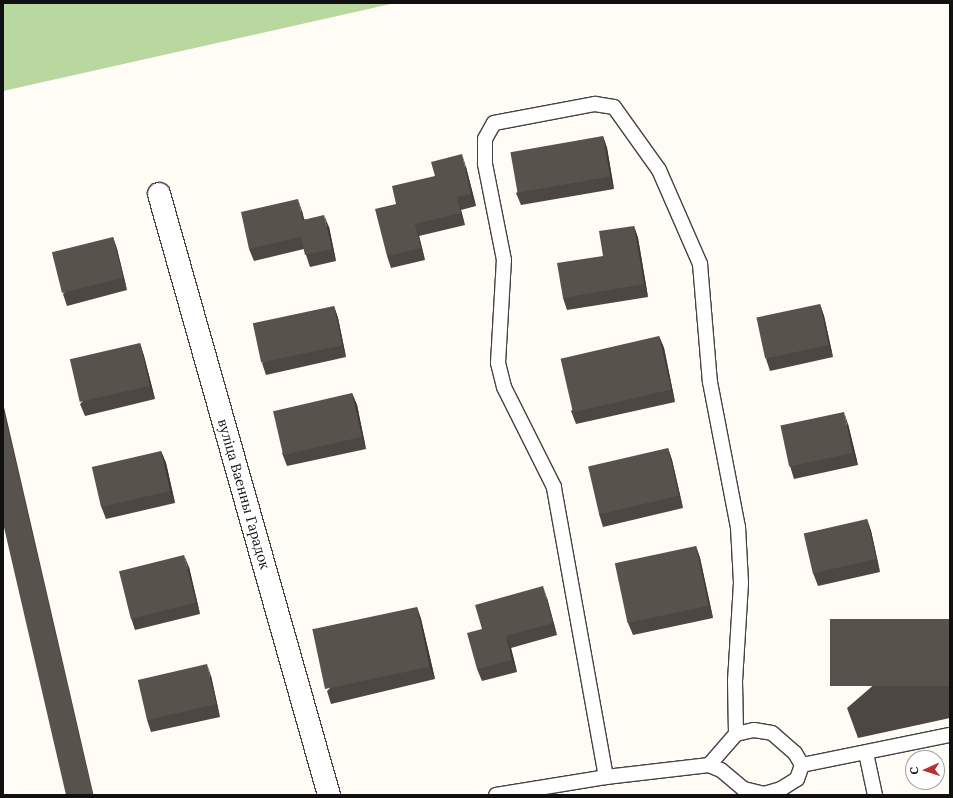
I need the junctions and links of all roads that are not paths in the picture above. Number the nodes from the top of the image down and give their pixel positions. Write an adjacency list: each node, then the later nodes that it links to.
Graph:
1 (159, 194): 8 (street, вуліца Ваенны Гарадок)
2 (736, 734): 5 (lane); 6 (lane); 7 (lane)
3 (950, 735): 4 (lane)
4 (866, 753): 6 (lane); 10 (lane)
5 (709, 765): 6 (lane); 7 (lane)
6 (802, 765)
7 (606, 777): 9 (lane)
8 (329, 795)
9 (496, 795)
10 (875, 795)

